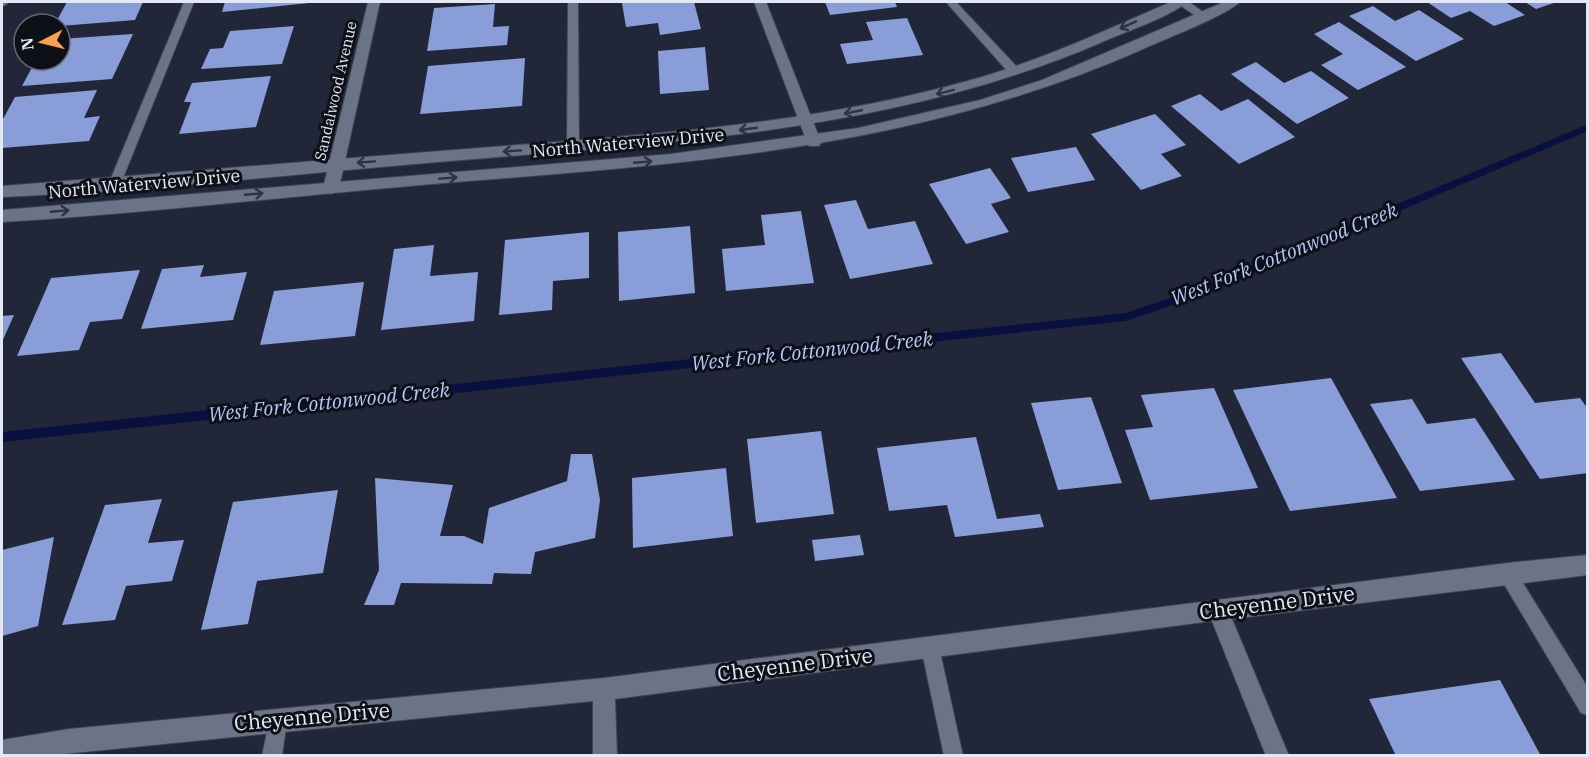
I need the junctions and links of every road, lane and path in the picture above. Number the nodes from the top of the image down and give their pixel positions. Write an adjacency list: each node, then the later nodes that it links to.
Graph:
1 (189, 2): 14 (lane)
2 (374, 2): 13 (street, Sandalwood Avenue)
3 (573, 2): 12 (lane)
4 (760, 2): 10 (street)
5 (951, 2): 9 (lane)
6 (1181, 2): 8 (street); 9 (street, North Waterview Drive, one-way to 9)
7 (1234, 2): 8 (street, North Waterview Drive)
8 (1202, 16): 11 (street, North Waterview Drive)
9 (1014, 71): 10 (street, North Waterview Drive, one-way to 10)
10 (806, 121): 11 (street); 12 (street, North Waterview Drive, one-way to 12)
11 (814, 142): 15 (street, North Waterview Drive, one-way to 11)
12 (573, 146): 13 (street, North Waterview Drive, one-way to 13)
13 (336, 164): 14 (street, North Waterview Drive); 15 (street, Sandalwood Avenue)
14 (115, 183): 16 (street, North Waterview Drive)
15 (331, 188): 17 (street, North Waterview Drive, one-way to 15)
16 (2, 192)
17 (2, 216)
18 (1587, 565): 19 (street, Cheyenne Drive)
19 (1508, 573): 20 (street, Cheyenne Drive); 23 (lane)
20 (1218, 610): 21 (street, Cheyenne Drive); 29 (street)
21 (930, 647): 22 (street, Cheyenne Drive); 28 (lane)
22 (604, 689): 24 (street, Cheyenne Drive); 27 (street)
23 (1587, 706)
24 (278, 720): 25 (street, Cheyenne Drive); 26 (lane)
25 (2, 751)
26 (272, 756)
27 (605, 756)
28 (954, 756)
29 (1278, 756)

